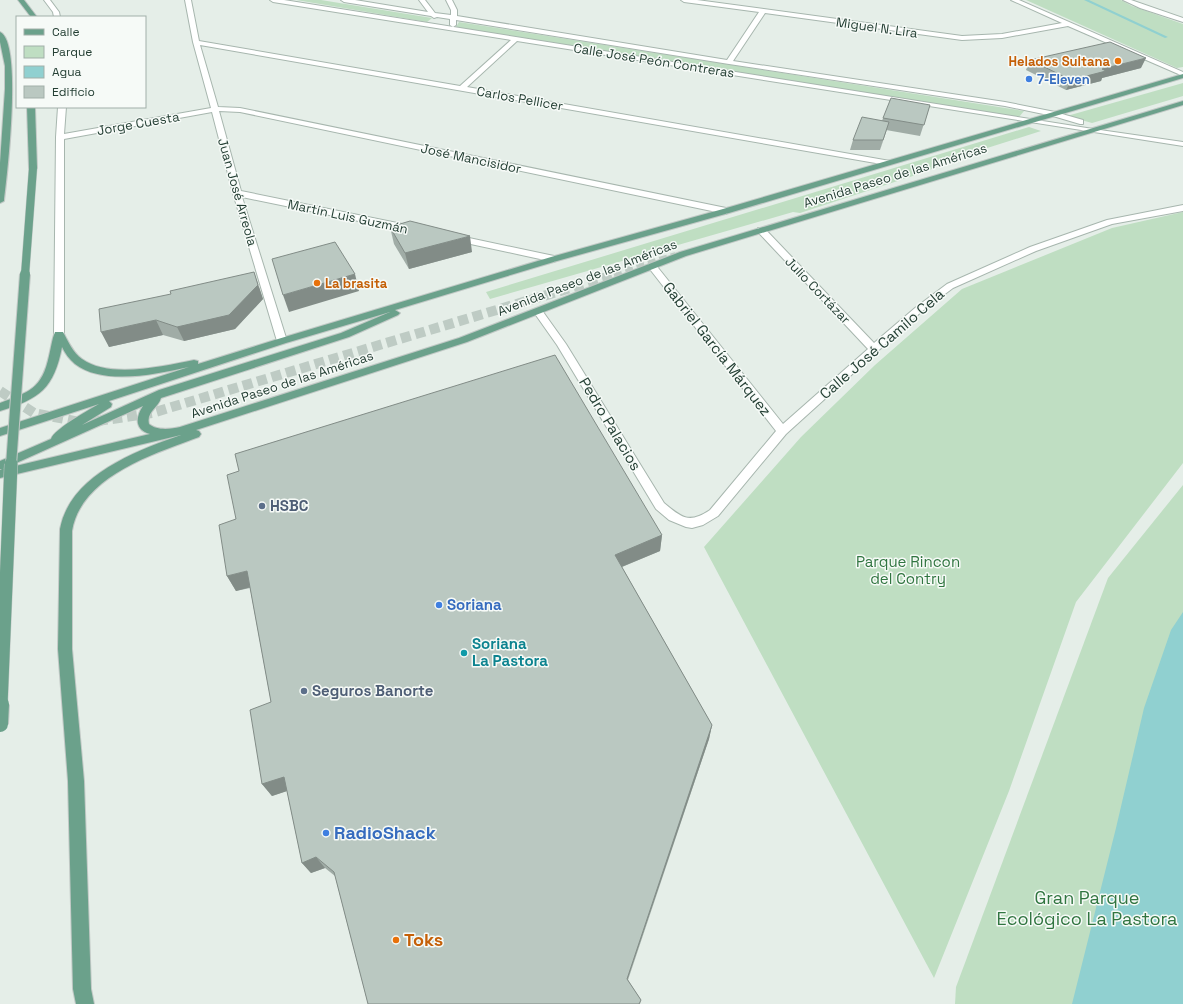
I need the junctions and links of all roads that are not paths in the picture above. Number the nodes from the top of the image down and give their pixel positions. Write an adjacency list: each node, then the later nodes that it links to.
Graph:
1 (21, 0): 14 (main road)
2 (47, 0): 15 (street)
3 (188, 0): 23 (street)
4 (273, 0): 19 (street, Calle José Peón Contreras)
5 (344, 0): 13 (street, Calle José Peón Contreras)
6 (422, 0): 13 (street)
7 (449, 0): 16 (street)
8 (684, 0): 12 (street, Miguel N. Lira)
9 (1014, 0): 18 (street)
10 (1144, 0): 11 (street)
11 (1128, 1): 17 (street)
12 (763, 11): 18 (street, Miguel N. Lira); 24 (street)
13 (434, 14): 16 (street, Calle José Peón Contreras); 19 (street)
14 (34, 16)
15 (57, 16)
16 (455, 18): 20 (street); 24 (street, Calle José Peón Contreras)
17 (1183, 20)
18 (1070, 24): 25 (street)
19 (436, 26): 20 (street, Calle José Peón Contreras)
20 (453, 28): 22 (street, Calle José Peón Contreras)
21 (0, 34): 40 (main road)
22 (517, 38): 26 (street); 32 (street, Calle José Peón Contreras)
23 (196, 42): 26 (street, Carlos Pellicer); 30 (street, Juan José Arreola)
24 (728, 62): 31 (street, Calle José Peón Contreras)
25 (1183, 75): 31 (main road, Avenida Paseo de las Américas)
26 (462, 88): 38 (street, Carlos Pellicer)
27 (1183, 103): 33 (main road, Avenida Paseo de las Américas)
28 (31, 108): 65 (main road, bridge)
29 (62, 108): 36 (street)
30 (215, 109): 36 (street, Jorge Cuesta); 39 (street, Juan José Arreola); 42 (street, José Mancisidor)
31 (1055, 114): 32 (main road, Avenida Paseo de las Américas); 33 (street, Calle José Peón Contreras)
32 (1035, 120): 34 (street, Calle José Peón Contreras); 38 (main road, Avenida Paseo de las Américas)
33 (1102, 128): 34 (main road, Avenida Paseo de las Américas); 35 (street)
34 (1093, 131): 35 (street); 43 (main road, Avenida Paseo de las Américas)
35 (1119, 134): 37 (street)
36 (60, 137): 50 (street)
37 (1183, 144)
38 (887, 164): 42 (main road, Avenida Paseo de las Américas)
39 (237, 193): 44 (street, Martín Luis Guzmán); 51 (street, Juan José Arreola)
40 (0, 201)
41 (1183, 208): 52 (street, Calle José Camilo Cela)
42 (726, 210): 46 (main road, Avenida Paseo de las Américas)
43 (761, 230): 47 (main road, Avenida Paseo de las Américas); 52 (street, Julio Cortázar)
44 (422, 231)
45 (446, 236): 46 (street)
46 (554, 259): 48 (main road, Avenida Paseo de las Américas)
47 (652, 266): 49 (main road, Avenida Paseo de las Américas); 59 (street, Gabriel García Márquez)
48 (402, 305): 51 (main road, Avenida Paseo de las Américas); 55 (main road)
49 (538, 310): 56 (main road, Avenida Paseo de las Américas); 64 (street, Pedro Palacios)
50 (59, 334): 53 (main road); 57 (main road)
51 (282, 341): 53 (main road, Avenida Paseo de las Américas)
52 (874, 349): 59 (street, Calle José Camilo Cela)
53 (253, 351): 54 (main road, Avenida Paseo de las Américas)
54 (127, 392): 60 (main road, Avenida Paseo de las Américas); 61 (main road)
55 (164, 394): 58 (main road); 61 (main road)
56 (280, 399): 58 (main road, Avenida Paseo de las Américas); 66 (main road)
57 (0, 407)
58 (181, 431): 63 (main road, Avenida Paseo de las Américas)
59 (782, 431): 64 (street, Calle José Camilo Cela)
60 (0, 432)
61 (49, 445): 62 (main road)
62 (0, 466)
63 (0, 474)
64 (693, 524)
65 (0, 724)
66 (85, 1004)

